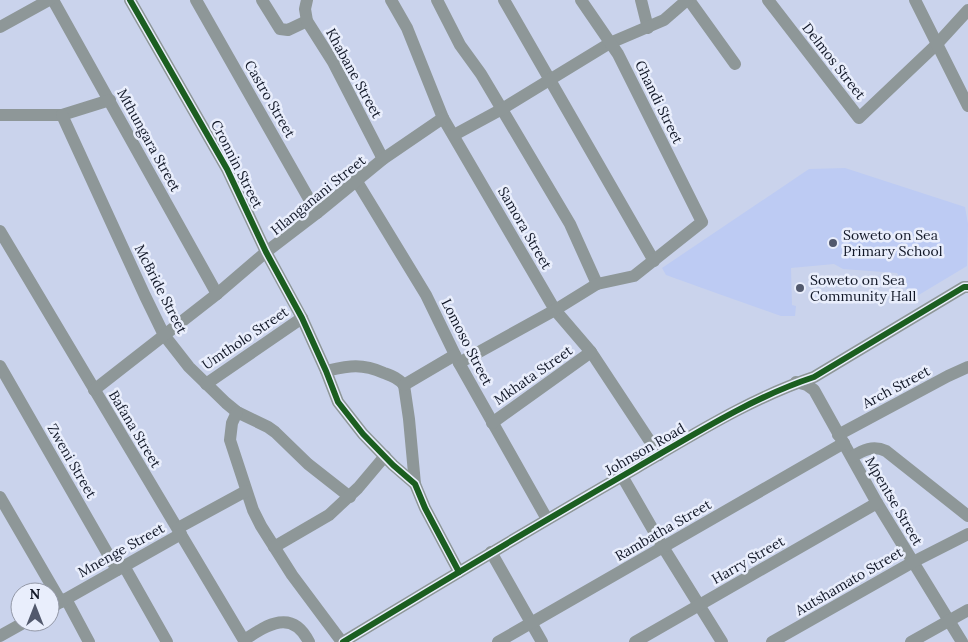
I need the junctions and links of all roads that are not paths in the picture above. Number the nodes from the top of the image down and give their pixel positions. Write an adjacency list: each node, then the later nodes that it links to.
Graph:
1 (53, 0): 23 (street, Mthungara Street)
2 (130, 0): 34 (street, Cronnin Street)
3 (196, 0): 32 (street, Castro Street)
4 (262, 0): 16 (street)
5 (307, 0): 16 (street, Khabane Street)
6 (391, 0): 28 (street, Samora Street)
7 (438, 0): 25 (street)
8 (504, 0): 22 (street)
9 (581, 0): 19 (street, Ghandi Street)
10 (641, 0): 18 (street)
11 (688, 0): 18 (street); 21 (street)
12 (768, 0): 20 (street, Delmos Street)
13 (915, 0): 20 (street)
14 (41, 2): 17 (street)
15 (968, 10): 20 (street)
16 (308, 21): 30 (street, Khabane Street)
17 (0, 27)
18 (648, 28): 19 (street)
19 (610, 43): 22 (street); 35 (street, Ghandi Street)
20 (937, 44): 24 (street)
21 (735, 64)
22 (550, 80): 25 (street); 35 (street)
23 (110, 100): 27 (street); 38 (street, Mthungara Street)
24 (968, 106)
25 (502, 110): 29 (street); 36 (street)
26 (0, 115): 27 (street)
27 (62, 115): 41 (street, McBride Street)
28 (443, 118): 29 (street, Samora Street); 30 (street, Hlanganani Street)
29 (454, 135): 39 (street, Samora Street)
30 (383, 159): 31 (street, Hlanganani Street)
31 (356, 180): 32 (street, Hlanganani Street); 43 (street, Lomoso Street)
32 (317, 213): 34 (street, Hlanganani Street)
33 (0, 231): 50 (street, Bafana Street)
34 (266, 252): 38 (street, Hlanganani Street); 40 (street, Cronnin Street)
35 (654, 261): 36 (street)
36 (597, 284): 39 (street)
37 (966, 287): 47 (street, Johnson Road)
38 (217, 294): 41 (street, Hlanganani Street)
39 (555, 310): 42 (street, Samora Street); 43 (street)
40 (302, 318): 46 (street, Cronnin Street); 48 (street, Umtholo Street)
41 (164, 335): 48 (street, McBride Street); 50 (street, Hlanganani Street)
42 (591, 352): 52 (street, Mkhata Street); 54 (street, Samora Street)
43 (457, 359): 49 (street); 52 (street, Lomoso Street)
44 (0, 366): 71 (street, Zweni Street)
45 (968, 367): 53 (street, Arch Street)
46 (326, 371): 49 (street); 55 (street, Cronnin Street)
47 (796, 382): 53 (street, Mpentse Street); 54 (street, Johnson Road)
48 (206, 384): 51 (street, McBride Street)
49 (404, 385): 58 (street)
50 (94, 390): 65 (street, Bafana Street)
51 (237, 412): 59 (street); 61 (street)
52 (492, 423): 64 (street, Lomoso Street)
53 (841, 439): 56 (street, Mpentse Street); 68 (street, Rambatha Street)
54 (659, 454): 57 (street, Johnson Road)
55 (385, 456): 58 (street, Cronnin Street); 61 (street)
56 (852, 457): 62 (street, Mpentse Street); 63 (street)
57 (622, 476): 64 (street, Johnson Road); 68 (street)
58 (416, 484): 72 (street)
59 (246, 491): 65 (street, Mnenge Street); 67 (street)
60 (0, 497): 73 (street)
61 (350, 497): 67 (street)
62 (877, 503): 70 (street, Mpentse Street); 76 (street, Harry Street)
63 (968, 516)
64 (547, 519): 69 (street, Johnson Road)
65 (180, 531): 71 (street, Mnenge Street); 80 (street, Bafana Street)
66 (968, 534): 70 (street, Autshamato Street)
67 (274, 547): 84 (street)
68 (663, 547): 76 (street); 79 (street, Rambatha Street)
69 (491, 552): 72 (street, Johnson Road); 79 (street)
70 (913, 562): 78 (street, Mpentse Street); 89 (street, Autshamato Street)
71 (121, 568): 74 (street, Mnenge Street); 82 (street, Zweni Street)
72 (459, 572): 84 (street, Johnson Road)
73 (47, 582)
74 (60, 602)
75 (60, 604): 81 (street)
76 (698, 606): 87 (street, Harry Street); 88 (street)
77 (968, 610): 78 (street)
78 (948, 620): 90 (street); 91 (street, Mpentse Street)
79 (530, 624): 85 (street, Rambatha Street); 86 (street)
80 (244, 641): 83 (street)
81 (89, 642)
82 (167, 642)
83 (308, 642)
84 (342, 642)
85 (498, 642)
86 (542, 642)
87 (635, 642)
88 (722, 642)
89 (772, 642)
90 (911, 642)
91 (962, 642)

